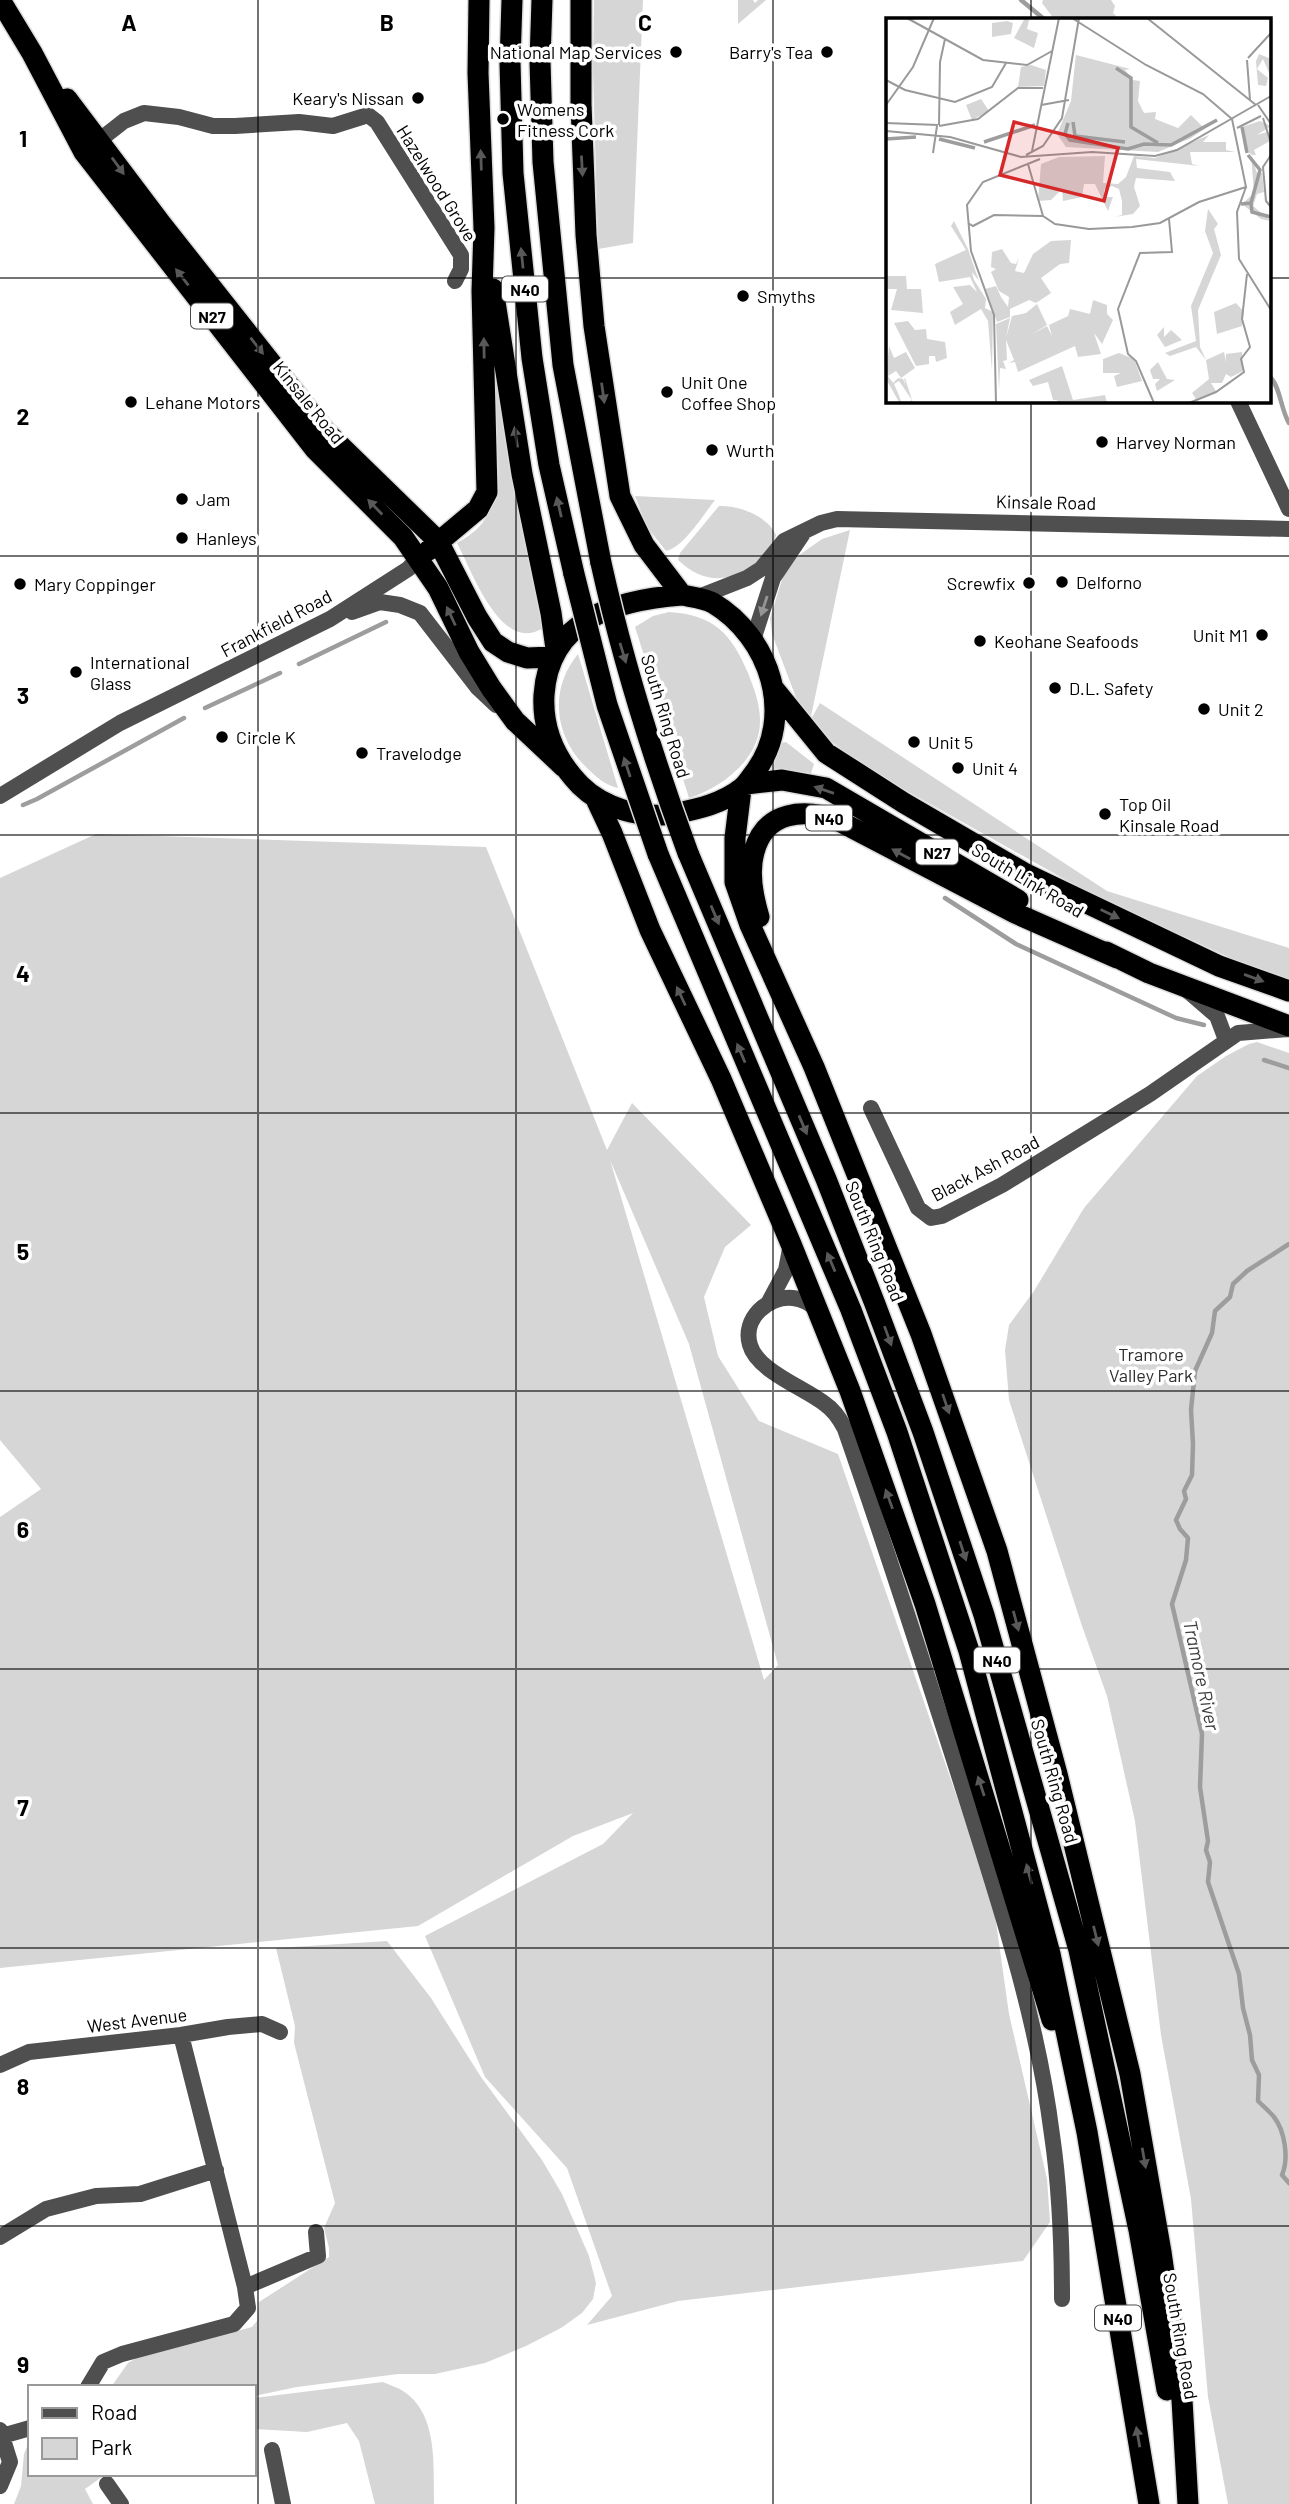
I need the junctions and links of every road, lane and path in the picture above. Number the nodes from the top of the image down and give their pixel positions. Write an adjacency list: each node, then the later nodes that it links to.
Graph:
1 (0, 0): 6 (highway, Kinsale Road / N27)
2 (479, 0): 7 (highway, one-way to 2)
3 (512, 0): 40 (highway, N40, one-way to 3, bridge)
4 (542, 0): 36 (highway, South Ring Road / N40, one-way to 36, bridge)
5 (581, 0): 15 (highway, one-way to 15)
6 (92, 146): 8 (street, Hazelwood Grove); 13 (highway, Kinsale Road / N27, one-way to 13); 14 (highway, Kinsale Road / N27, one-way to 6)
7 (484, 228): 13 (highway, one-way to 7); 18 (highway, one-way to 7)
8 (455, 281)
9 (1238, 402): 10 (street)
10 (1289, 509)
11 (1289, 529): 12 (street, Kinsale Road)
12 (804, 532): 15 (street, Kinsale Road); 17 (street, one-way to 17)
13 (438, 541): 14 (highway); 18 (highway, Kinsale Road / N27)
14 (419, 558): 16 (street, Frankfield Road); 20 (highway, Kinsale Road / N27, one-way to 14)
15 (689, 596): 17 (highway, N27); 18 (highway)
16 (330, 619): 20 (street); 23 (street, Frankfield Road)
17 (753, 640): 19 (highway, N27)
18 (554, 653): 21 (highway, N27)
19 (774, 689): 22 (highway, N27); 27 (highway, South Link Road / N27, one-way to 27)
20 (514, 721): 21 (highway, Kinsale Road / N27)
21 (564, 767): 24 (highway, N27)
22 (744, 786): 24 (highway, N27); 25 (highway, South Link Road / N27, one-way to 22); 30 (highway)
23 (0, 796)
24 (596, 799): 32 (highway, one-way to 24)
25 (1117, 958): 26 (highway, South Link Road / N27); 30 (highway, N40, one-way to 30)
26 (1184, 988): 28 (highway, South Link Road / N27); 29 (street)
27 (1289, 991)
28 (1289, 1027): 29 (street)
29 (1226, 1040): 31 (street, Black Ash Road)
30 (814, 1067): 35 (highway, one-way to 35)
31 (871, 1108)
32 (791, 1244): 33 (street); 34 (highway)
33 (769, 1302): 34 (street); 45 (street)
34 (817, 1309): 40 (highway, one-way to 34)
35 (1057, 1774): 36 (highway); 55 (highway, one-way to 55)
36 (1079, 1950): 55 (highway, South Ring Road / N40)
37 (280, 2032): 38 (street, West Avenue)
38 (181, 2035): 39 (street, West Avenue); 41 (street)
39 (0, 2065)
40 (1087, 2132): 54 (highway, N40, one-way to 40)
41 (216, 2170): 43 (street); 44 (street)
42 (316, 2232): 44 (street)
43 (0, 2237)
44 (246, 2287): 46 (street)
45 (1062, 2299)
46 (89, 2385)
47 (28, 2428): 48 (street)
48 (1, 2433): 51 (street)
49 (272, 2450): 53 (street)
50 (107, 2484): 52 (street)
51 (0, 2486)
52 (121, 2504)
53 (283, 2504)
54 (1149, 2504)
55 (1187, 2504)

